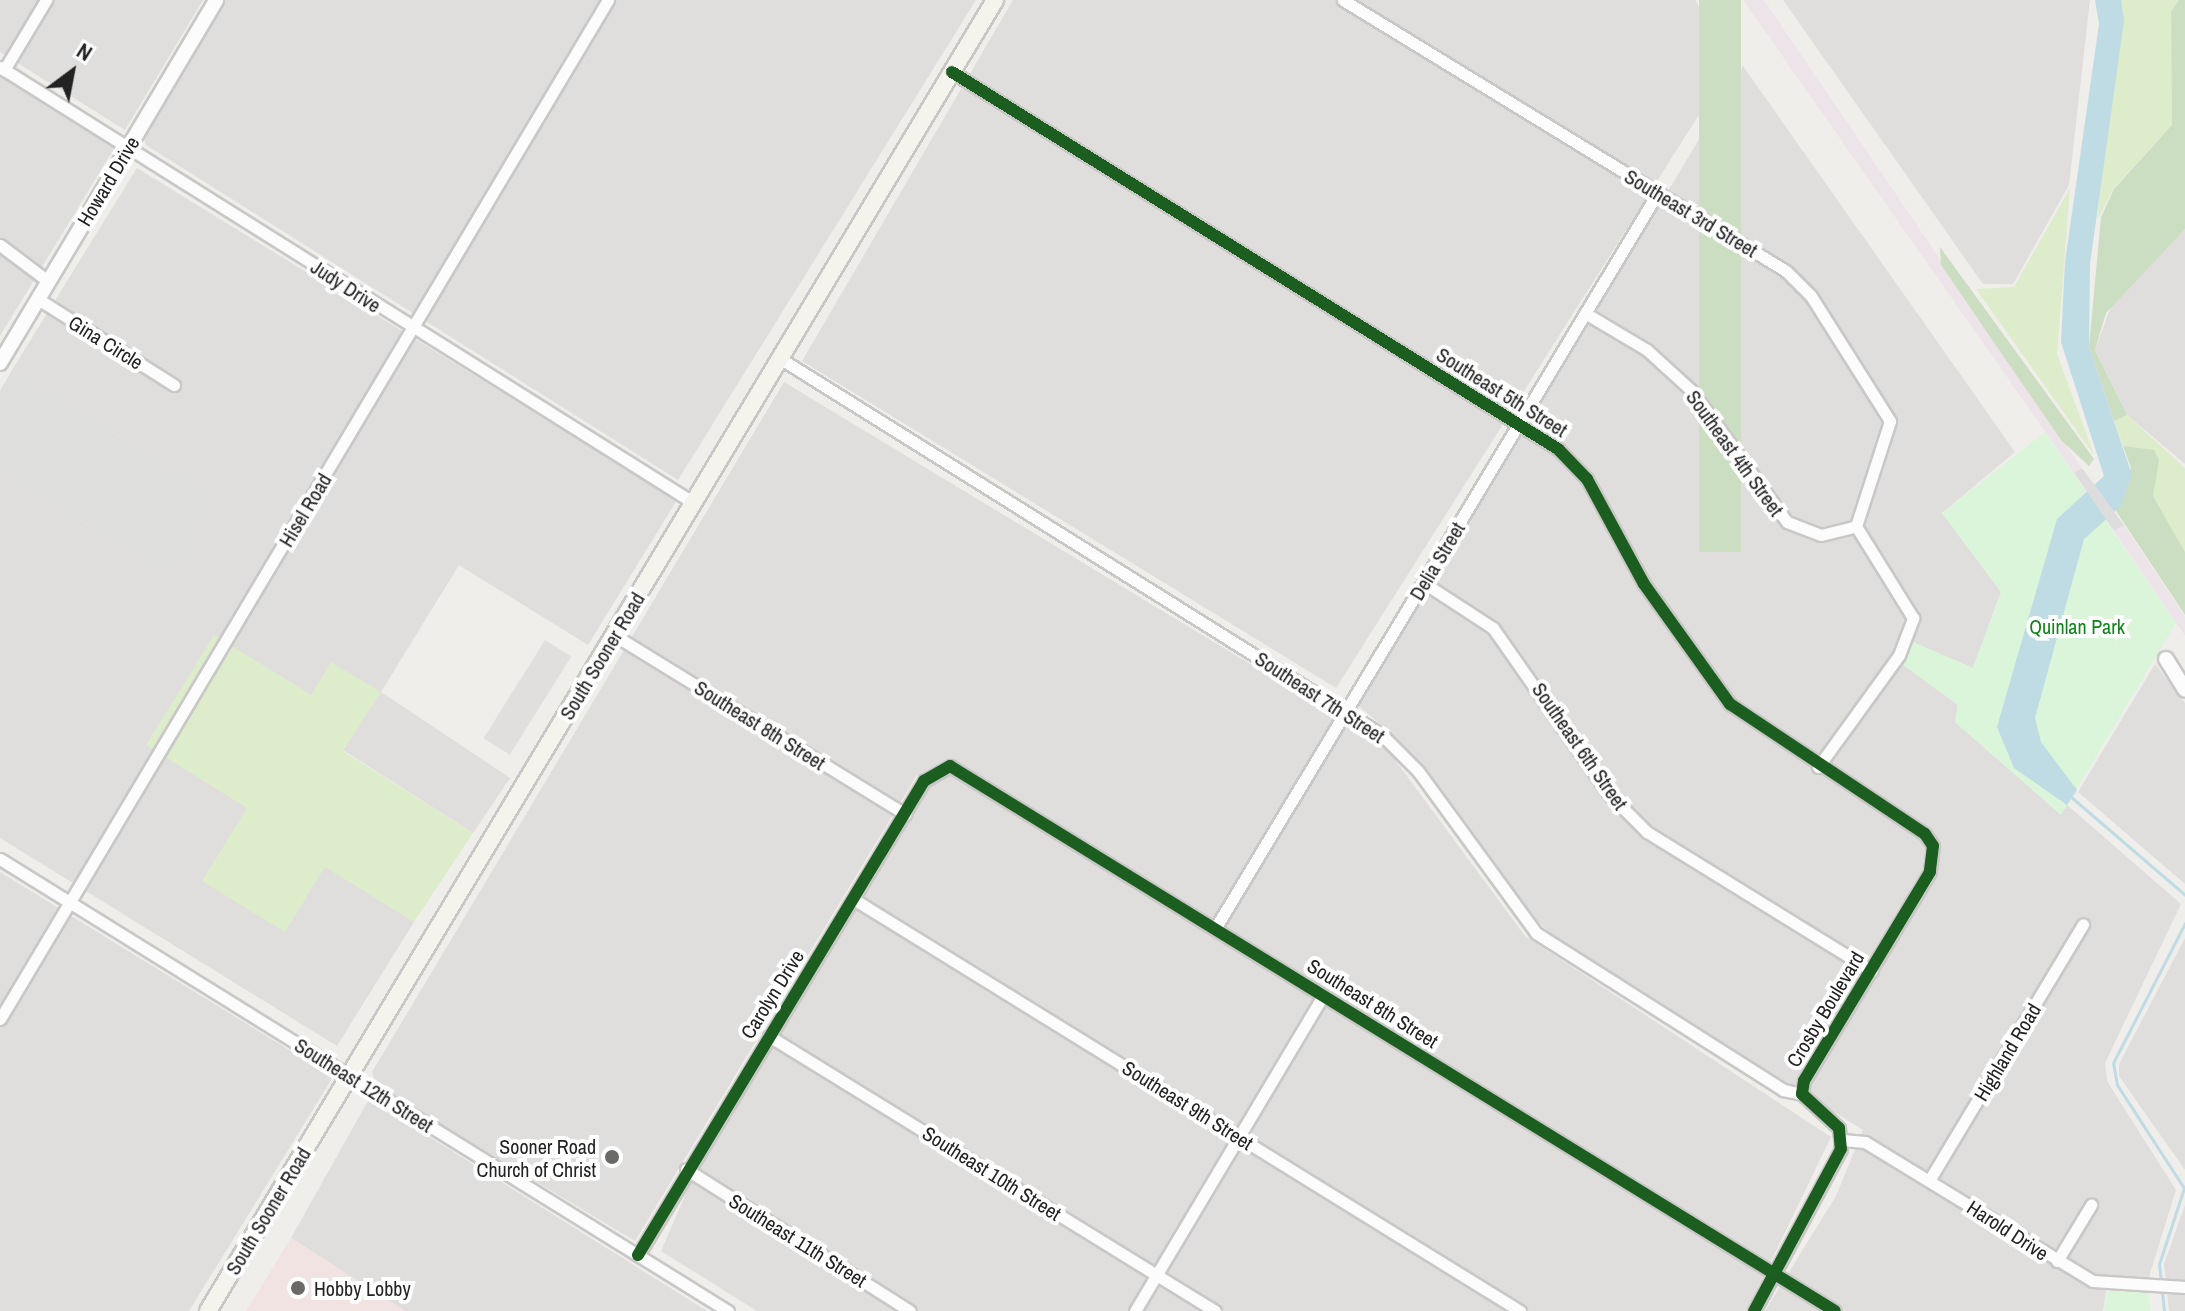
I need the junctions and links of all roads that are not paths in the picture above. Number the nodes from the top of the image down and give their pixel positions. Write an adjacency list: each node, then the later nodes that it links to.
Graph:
1 (46, 0): 6 (street)
2 (216, 0): 8 (street, Howard Drive)
3 (608, 0): 14 (street, Hisel Road)
4 (995, 0): 7 (main road, South Sooner Road)
5 (1343, 0): 9 (street, Southeast 3rd Street)
6 (2, 68): 8 (street, Judy Drive)
7 (952, 72): 15 (main road, South Sooner Road); 18 (street, Southeast 5th Street)
8 (128, 147): 11 (street, Howard Drive); 14 (street, Judy Drive)
9 (1657, 194): 13 (street, Delia Street); 20 (street, Southeast 3rd Street)
10 (0, 245): 11 (street)
11 (48, 281): 12 (street, Howard Drive)
12 (38, 299): 16 (street, Howard Drive); 17 (street, Gina Circle)
13 (1585, 313): 18 (street, Delia Street); 20 (street, Southeast 4th Street)
14 (412, 328): 19 (street, Judy Drive); 32 (street, Hisel Road)
15 (781, 359): 19 (main road, South Sooner Road); 25 (street, Southeast 7th Street)
16 (0, 363)
17 (174, 385)
18 (1516, 426): 21 (street, Delia Street); 27 (street, Southeast 5th Street)
19 (694, 503): 22 (main road, South Sooner Road)
20 (1856, 526): 27 (street)
21 (1424, 583): 25 (street, Delia Street); 35 (street, Southeast 6th Street)
22 (614, 635): 28 (street, Southeast 8th Street); 39 (main road, South Sooner Road)
23 (2166, 659): 24 (street)
24 (2185, 689)
25 (1345, 710): 34 (street, Delia Street); 40 (street, Southeast 7th Street)
26 (950, 766): 28 (street, Carolyn Drive); 34 (street, Southeast 8th Street)
27 (1818, 767): 29 (street, Southeast 5th Street)
28 (905, 814): 31 (street, Carolyn Drive)
29 (1933, 846): 35 (street, Crosby Boulevard)
30 (0, 859): 32 (street, Southeast 12th Street)
31 (855, 900): 38 (street, Carolyn Drive); 41 (street, Southeast 9th Street)
32 (71, 903): 37 (street, Hisel Road); 39 (street, Southeast 12th Street)
33 (2083, 924): 44 (street, Highland Road)
34 (1216, 927): 36 (street, Southeast 8th Street)
35 (1872, 971): 40 (street, Crosby Boulevard)
36 (1323, 996): 41 (street); 48 (street, Southeast 8th Street)
37 (0, 1019)
38 (769, 1036): 43 (street, Carolyn Drive); 49 (street, Southeast 10th Street)
39 (349, 1077): 46 (street, Southeast 12th Street); 51 (main road, South Sooner Road)
40 (1802, 1094): 42 (street, Crosby Boulevard)
41 (1239, 1137): 49 (street); 56 (street, Southeast 9th Street)
42 (1842, 1140): 44 (street, Harold Drive); 48 (street)
43 (686, 1169): 46 (street, Carolyn Drive); 53 (street, Southeast 11th Street)
44 (1930, 1179): 47 (street, Harold Drive)
45 (2091, 1205): 47 (street)
46 (638, 1255): 52 (street, Southeast 12th Street)
47 (2057, 1261): 50 (street, Harold Drive)
48 (1775, 1274): 57 (street); 58 (street, Southeast 8th Street)
49 (1156, 1275): 54 (street); 55 (street, Southeast 10th Street)
50 (2185, 1287)
51 (208, 1311)
52 (728, 1311)
53 (910, 1311)
54 (1135, 1311)
55 (1215, 1311)
56 (1520, 1311)
57 (1754, 1311)
58 (1835, 1311)

